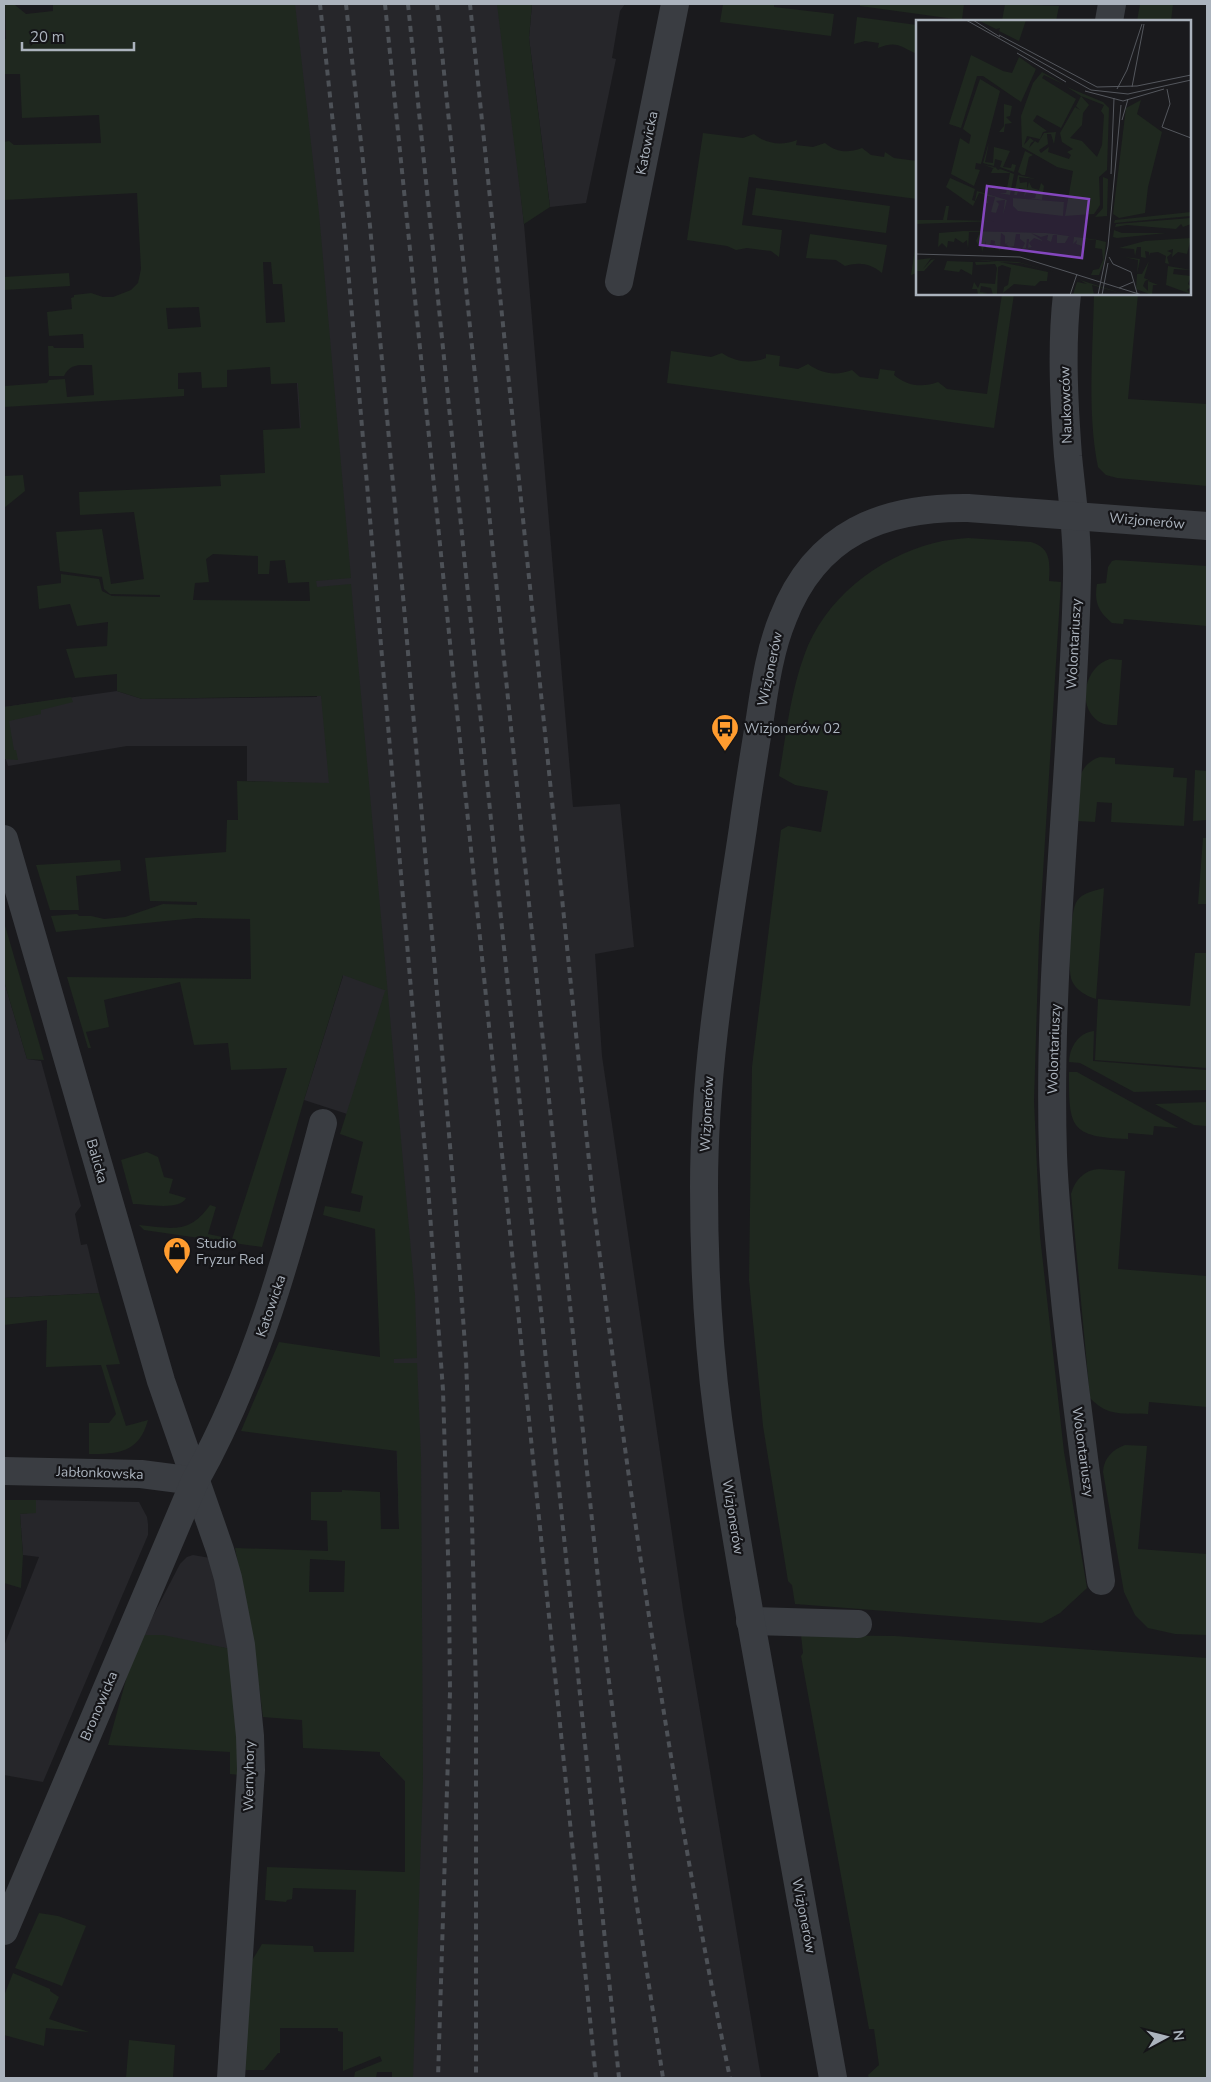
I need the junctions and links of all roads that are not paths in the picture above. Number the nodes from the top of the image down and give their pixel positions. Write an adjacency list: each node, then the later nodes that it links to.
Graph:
1 (675, 4): 4 (street, Katowicka)
2 (1112, 4): 3 (street)
3 (1109, 20)
4 (619, 282)
5 (1066, 295): 6 (street, Naukowców)
6 (1076, 515): 7 (street, Wizjonerów); 12 (street, Wolontariuszy); 13 (street, Wizjonerów)
7 (1207, 526)
8 (4, 839): 11 (street, Balicka)
9 (323, 1122): 11 (street, Katowicka)
10 (4, 1471): 11 (street, Jabłonkowska)
11 (195, 1481): 15 (street, Bronowicka); 16 (street, Wernyhory)
12 (1101, 1580)
13 (750, 1621): 14 (street); 17 (street, Wizjonerów)
14 (858, 1624)
15 (4, 1931)
16 (231, 2078)
17 (834, 2078)

